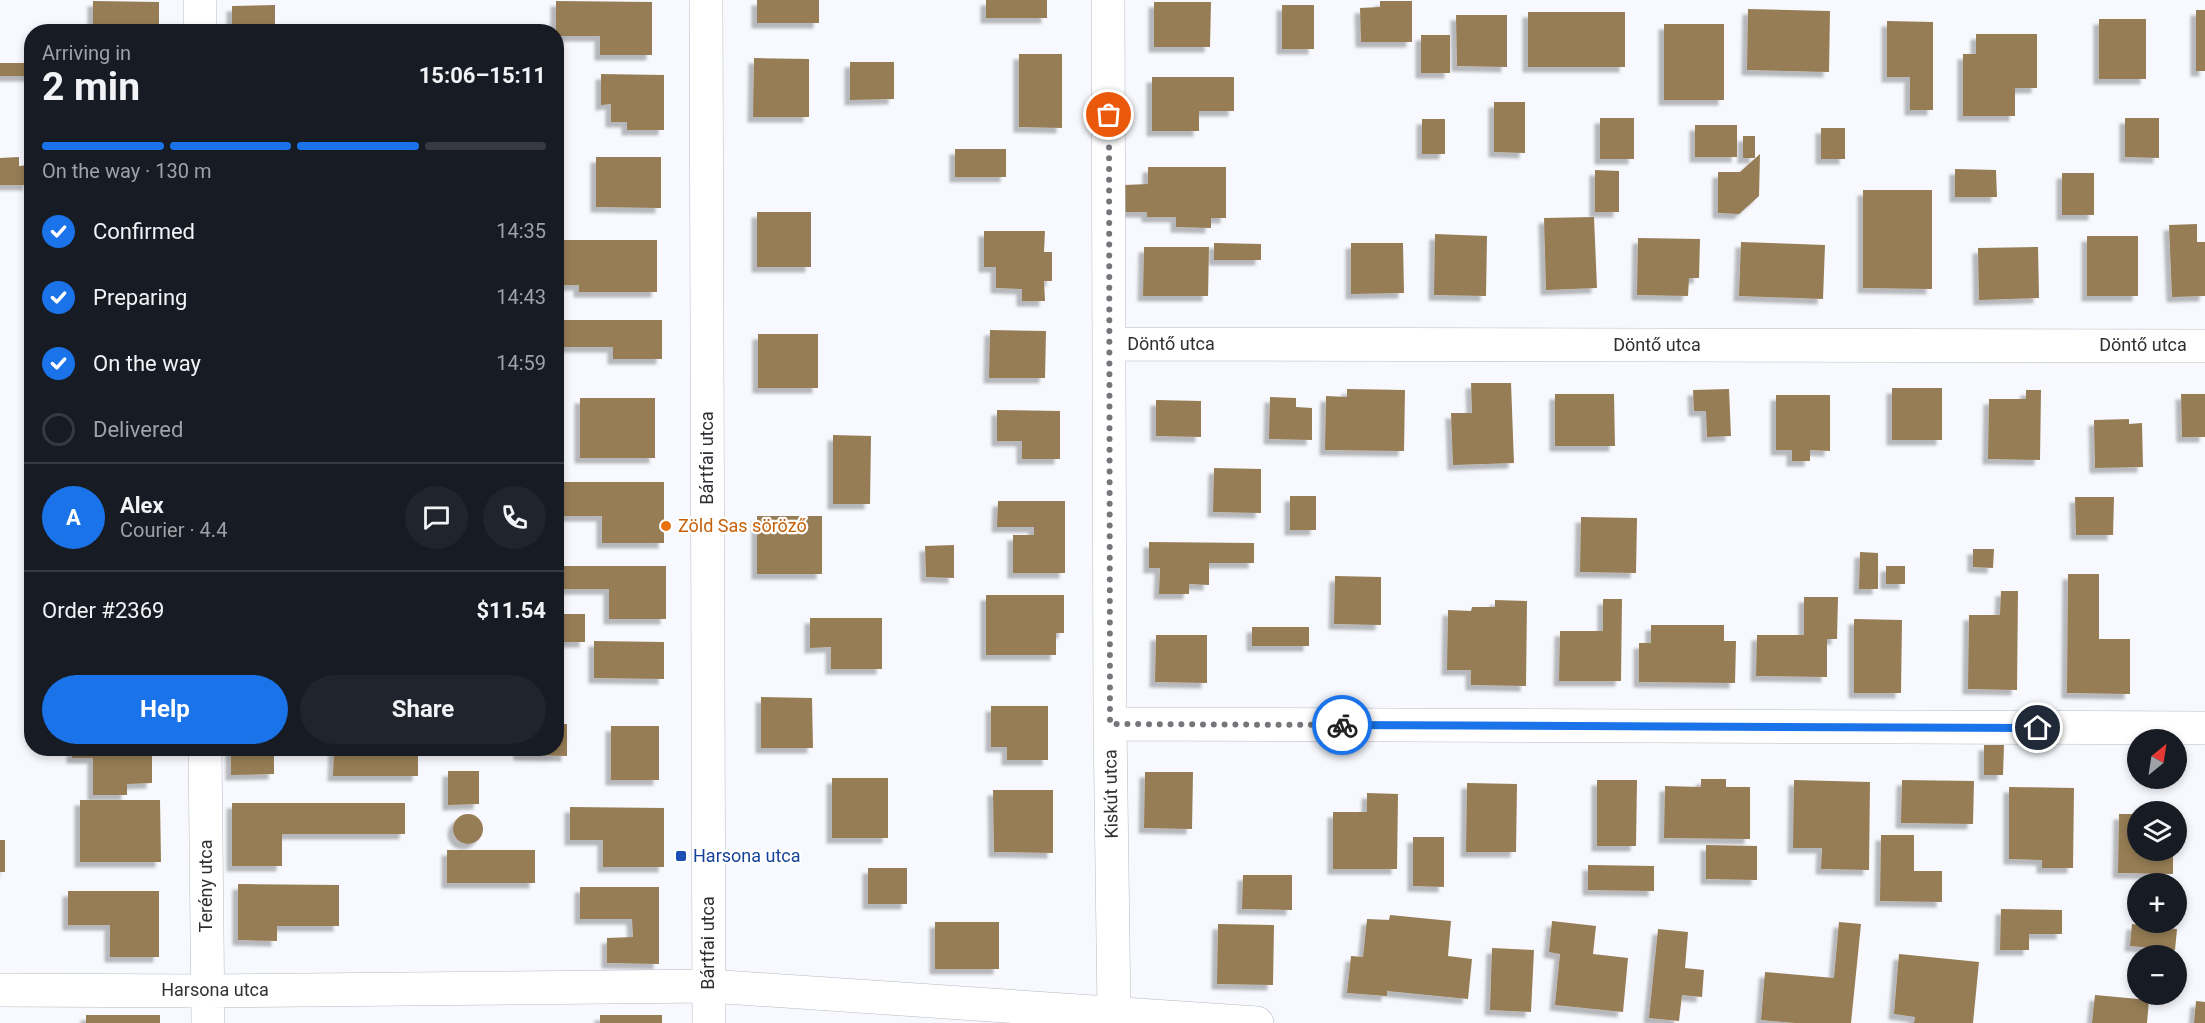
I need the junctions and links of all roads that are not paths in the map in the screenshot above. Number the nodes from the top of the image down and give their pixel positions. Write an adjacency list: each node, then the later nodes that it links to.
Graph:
1 (200, 0): 4 (street)
2 (706, 0): 10 (street, Bártfai utca)
3 (1108, 0): 5 (street, Kiskút utca)
4 (200, 24)
5 (1109, 344): 6 (street, Döntő utca); 7 (street, Kiskút utca)
6 (2205, 345)
7 (1110, 724): 8 (street); 13 (street, Kiskút utca)
8 (2205, 728)
9 (205, 756): 12 (street, Terény utca)
10 (709, 986): 12 (street, Harsona utca); 13 (street, Harsona utca); 15 (street, Bártfai utca)
11 (0, 990): 12 (street, Harsona utca)
12 (207, 991): 14 (street, Terény utca)
13 (1114, 1012): 16 (street, Harsona utca)
14 (208, 1023)
15 (709, 1023)
16 (1257, 1023)

